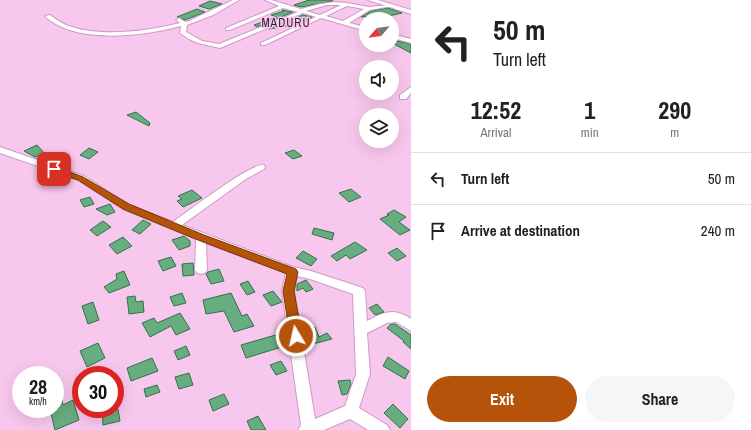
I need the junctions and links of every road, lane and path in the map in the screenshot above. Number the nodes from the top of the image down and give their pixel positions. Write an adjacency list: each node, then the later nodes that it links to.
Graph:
1 (237, 0): 14 (street)
2 (266, 0): 5 (street)
3 (371, 0): 6 (main road)
4 (347, 4): 7 (street); 8 (street); 11 (street)
5 (283, 6): 8 (street); 16 (street)
6 (390, 6): 7 (street); 9 (main road)
7 (368, 9): 13 (street)
8 (301, 12): 11 (street); 14 (street)
9 (411, 12)
10 (48, 16): 14 (street)
11 (321, 17): 13 (street); 19 (street)
12 (177, 20): 14 (street)
13 (344, 23): 15 (street)
14 (184, 24)
15 (359, 27)
16 (228, 29)
17 (399, 38): 18 (street)
18 (411, 41)
19 (264, 44)
20 (411, 89): 21 (street)
21 (403, 97)
22 (0, 150): 24 (street)
23 (261, 167): 24 (street)
24 (174, 226): 25 (street)
25 (201, 237): 26 (street); 27 (street)
26 (201, 270)
27 (292, 272): 29 (street); 31 (street)
28 (411, 326): 29 (street)
29 (361, 330): 30 (street)
30 (351, 411): 31 (street); 32 (street)
31 (307, 429)
32 (382, 430)

